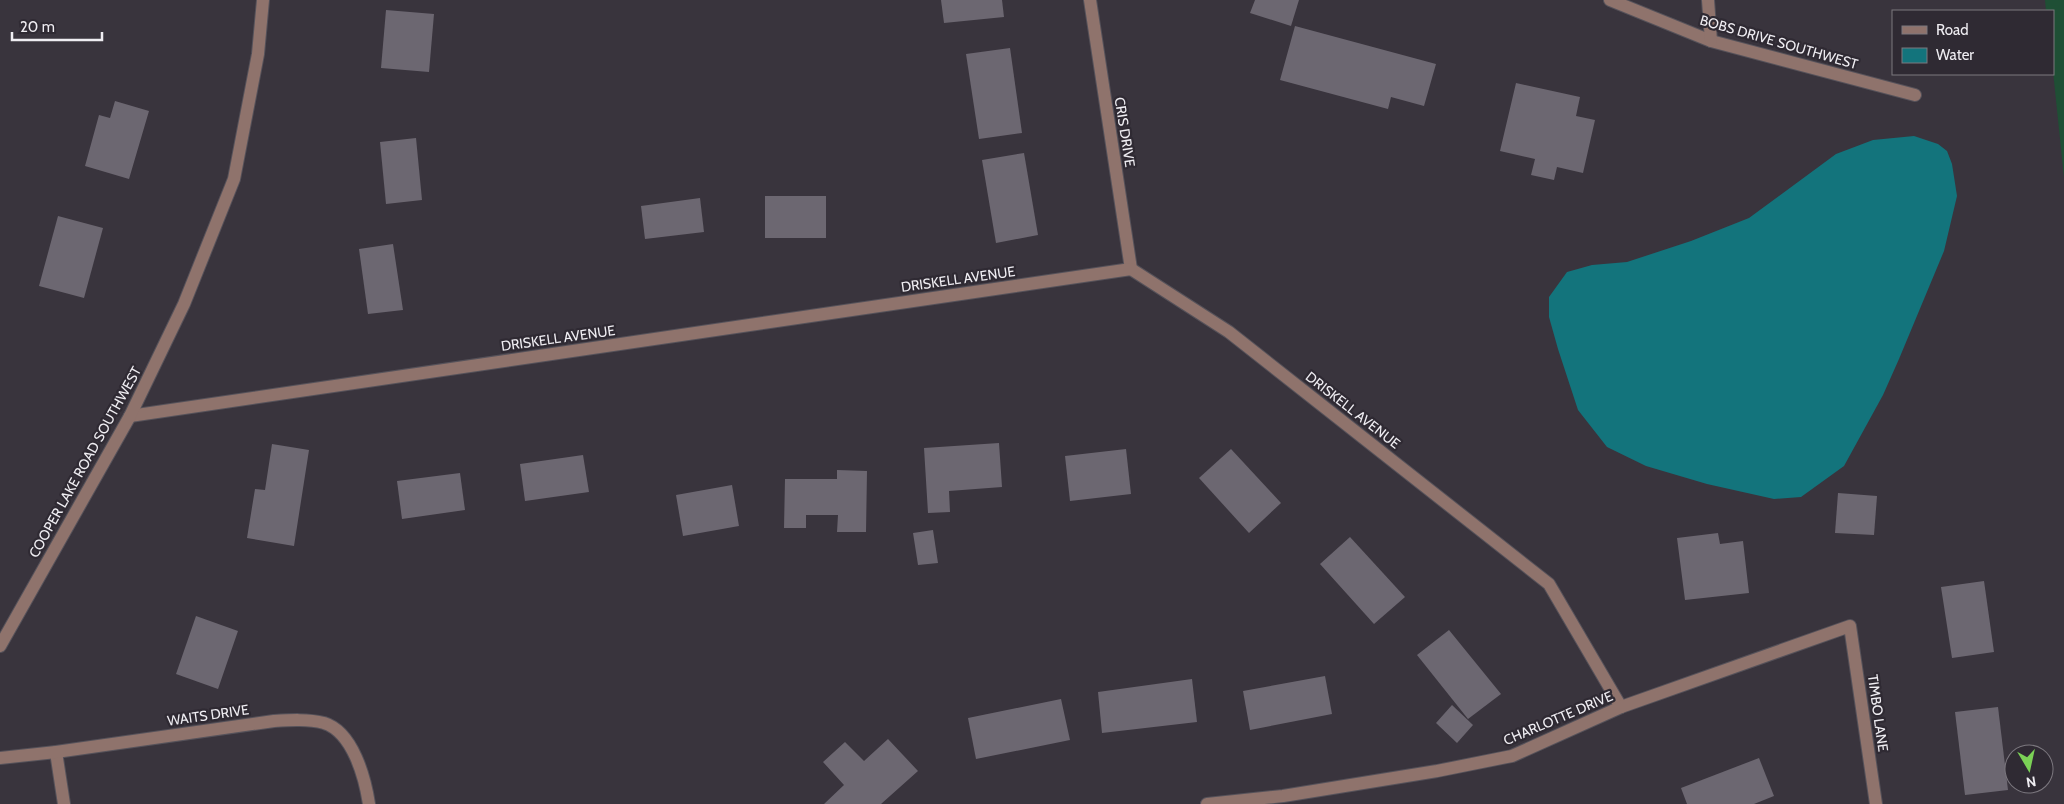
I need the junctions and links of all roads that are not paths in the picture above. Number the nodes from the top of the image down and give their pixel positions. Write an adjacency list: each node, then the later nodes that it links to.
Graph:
1 (263, 0): 8 (street, COOPER LAKE ROAD SOUTHWEST)
2 (1090, 0): 7 (street, CRIS DRIVE)
3 (1610, 0): 5 (street, BOBS DRIVE SOUTHWEST)
4 (1708, 0): 5 (street)
5 (1711, 41): 6 (street, BOBS DRIVE SOUTHWEST)
6 (1915, 95)
7 (1131, 269): 8 (street, DRISKELL AVENUE); 11 (street, DRISKELL AVENUE)
8 (130, 416): 10 (street, COOPER LAKE ROAD SOUTHWEST)
9 (1850, 626): 11 (street, CHARLOTTE DRIVE); 17 (street, TIMBO LANE)
10 (0, 646)
11 (1621, 708): 16 (street, CHARLOTTE DRIVE)
12 (56, 752): 13 (street, WAITS DRIVE); 14 (street); 15 (street, WAITS DRIVE)
13 (0, 758)
14 (64, 804)
15 (369, 804)
16 (1207, 804)
17 (1876, 804)

